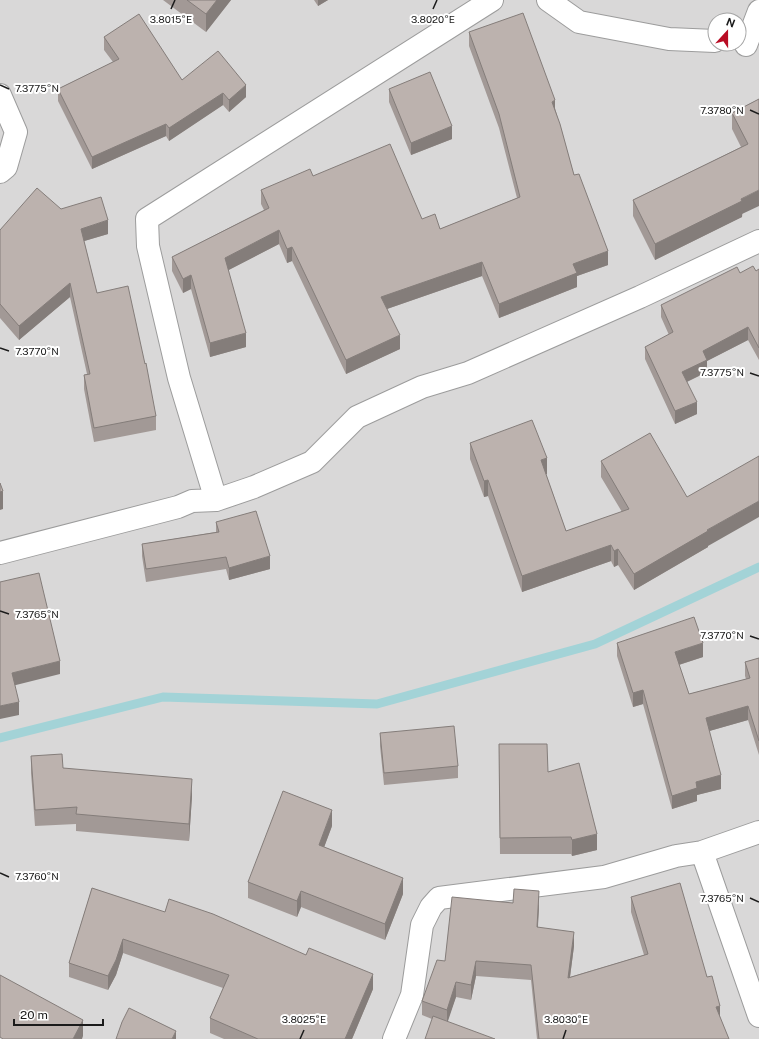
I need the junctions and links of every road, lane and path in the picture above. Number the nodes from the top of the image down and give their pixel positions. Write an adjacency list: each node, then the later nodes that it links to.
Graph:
1 (492, 0): 9 (street)
2 (548, 0): 4 (street)
3 (759, 11): 5 (street)
4 (707, 41)
5 (748, 48)
6 (0, 95): 7 (street)
7 (0, 172)
8 (759, 241): 9 (street)
9 (216, 500): 10 (street)
10 (0, 553)
11 (759, 832): 12 (street)
12 (702, 852): 13 (street); 14 (street)
13 (759, 1016)
14 (394, 1039)

